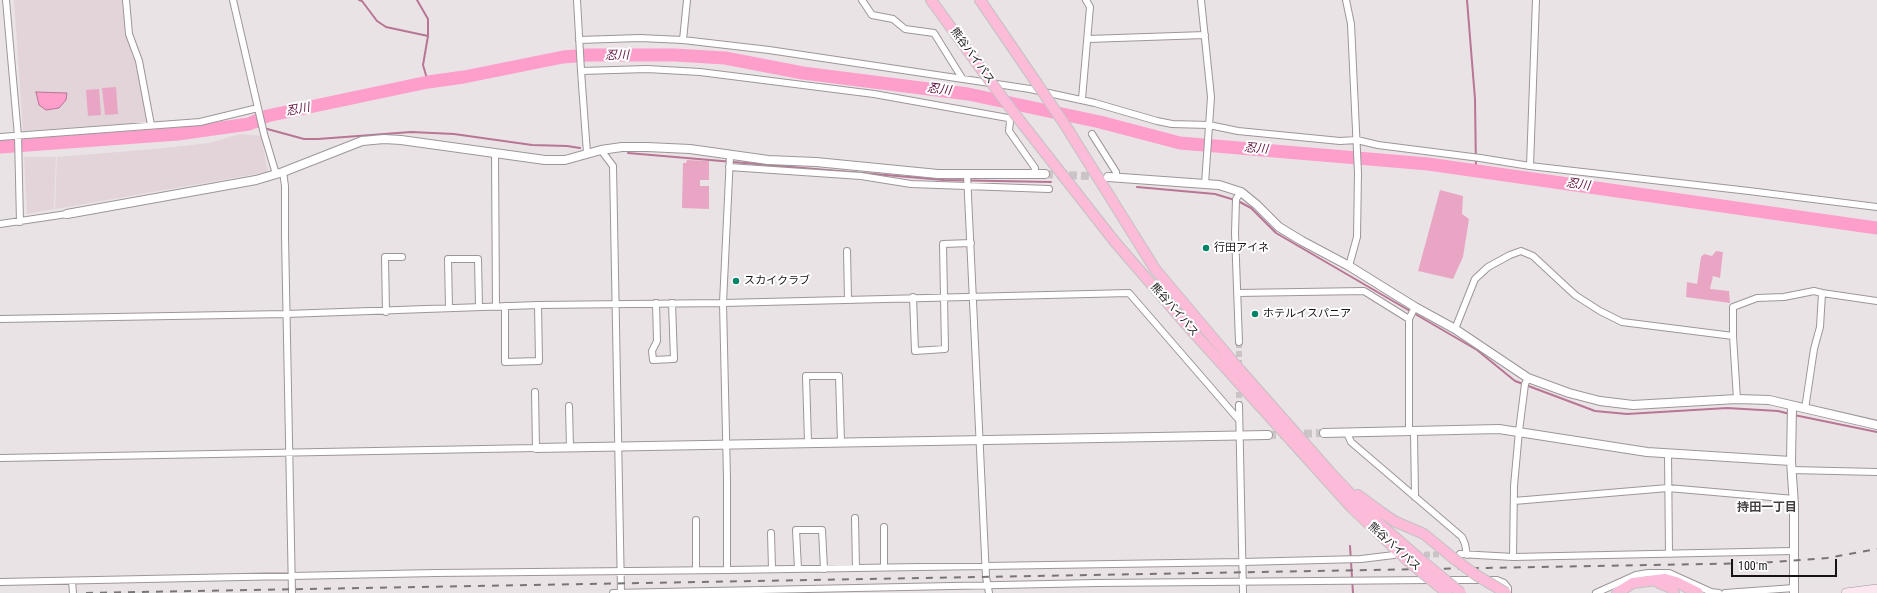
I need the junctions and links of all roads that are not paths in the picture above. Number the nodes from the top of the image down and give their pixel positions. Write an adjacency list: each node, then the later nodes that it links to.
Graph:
1 (6, 0): 25 (street)
2 (126, 0): 21 (street)
3 (233, 0): 20 (street)
4 (577, 0): 15 (street)
5 (687, 0): 16 (street)
6 (862, 0): 18 (street)
7 (931, 0): 139 (highway, 熊谷バイパス, bridge)
8 (980, 0): 99 (highway, 熊谷バイパス, bridge)
9 (1086, 0): 14 (street)
10 (1201, 0): 13 (street)
11 (1346, 0): 26 (street)
12 (1536, 0): 32 (street)
13 (1205, 35): 14 (street); 22 (street)
14 (1088, 39): 19 (street)
15 (579, 40): 16 (street); 17 (street)
16 (683, 40): 18 (street)
17 (581, 71): 29 (street); 34 (street)
18 (962, 78): 19 (street)
19 (1082, 99): 22 (street)
20 (258, 110): 21 (street); 33 (street)
21 (151, 125): 25 (street)
22 (1209, 128): 26 (street); 38 (street)
23 (1092, 134): 36 (street)
24 (0, 137): 25 (street)
25 (18, 138): 43 (street)
26 (1357, 143): 32 (street); 48 (street)
27 (601, 150): 29 (street); 30 (street); 59 (street)
28 (495, 153): 29 (street); 33 (street); 63 (street)
29 (587, 153)
30 (730, 156): 31 (street); 37 (street)
31 (729, 166): 37 (street); 58 (street)
32 (1530, 166): 41 (street)
33 (279, 173): 42 (street); 67 (street)
34 (1034, 174): 35 (street); 37 (street)
35 (1045, 174)
36 (1112, 177): 38 (street)
37 (967, 180): 39 (street); 45 (street)
38 (1205, 184): 40 (street)
39 (1049, 190)
40 (1238, 196): 48 (street); 49 (street)
41 (1877, 207)
42 (67, 214): 43 (street)
43 (20, 222): 44 (street)
44 (0, 224)
45 (970, 243): 51 (street); 52 (street)
46 (847, 251): 54 (street)
47 (402, 257): 66 (street)
48 (1349, 266): 64 (street)
49 (1237, 293): 68 (street); 72 (street)
50 (1822, 294): 55 (street); 71 (street); 79 (street)
51 (944, 296): 52 (street); 53 (street); 53 (street)
52 (974, 296): 80 (street); 88 (street)
53 (913, 297): 54 (street)
54 (848, 299): 58 (street)
55 (1877, 301)
56 (656, 303): 57 (street); 57 (street); 59 (street)
57 (672, 303): 58 (street)
58 (723, 303): 91 (street)
59 (616, 304): 60 (street); 92 (street)
60 (538, 305): 61 (street); 61 (street)
61 (505, 306): 63 (street)
62 (479, 307): 63 (street); 65 (street); 65 (street)
63 (496, 307)
64 (1415, 307): 68 (street); 70 (street)
65 (448, 308): 66 (street)
66 (386, 312): 67 (street)
67 (286, 314): 69 (street); 95 (street)
68 (1409, 318): 83 (street)
69 (0, 319)
70 (1456, 328): 71 (street); 73 (street)
71 (1732, 336): 75 (street)
72 (1239, 342)
73 (1528, 378): 75 (street); 82 (street)
74 (535, 392): 93 (street)
75 (1738, 399): 78 (street)
76 (1239, 405): 80 (street)
77 (569, 406): 94 (street)
78 (1792, 409): 79 (street); 98 (street)
79 (1805, 409): 81 (street)
80 (1239, 420): 87 (street)
81 (1877, 425)
82 (1519, 431): 83 (street); 96 (street); 104 (street)
83 (1412, 432): 85 (street); 102 (street)
84 (1324, 433): 85 (street)
85 (1347, 433): 102 (street)
86 (1268, 434): 87 (street)
87 (1240, 435): 88 (street); 114 (street)
88 (980, 440): 90 (street); 115 (street)
89 (808, 442): 90 (street); 90 (street); 91 (street)
90 (841, 442)
91 (726, 443): 92 (street); 121 (street)
92 (618, 447): 94 (street); 123 (street)
93 (536, 448): 94 (street); 95 (street)
94 (570, 448)
95 (289, 452): 97 (street); 124 (street)
96 (1668, 454): 98 (street); 101 (street)
97 (0, 458)
98 (1791, 465): 100 (street); 103 (street)
99 (1330, 472): 112 (highway); 140 (highway, 熊谷バイパス, bridge)
100 (1877, 472)
101 (1668, 488): 103 (street); 104 (street); 110 (street)
102 (1415, 497): 112 (street)
103 (1794, 499): 109 (street)
104 (1514, 502): 113 (street)
105 (855, 518): 117 (street)
106 (696, 520): 120 (street)
107 (884, 527): 118 (street)
108 (771, 533): 122 (street)
109 (1793, 551): 110 (street); 132 (street)
110 (1669, 554): 113 (street)
111 (1394, 555): 114 (street)
112 (1460, 555): 113 (street); 141 (highway, bridge)
113 (1513, 557)
114 (1242, 562): 115 (street); 128 (street)
115 (986, 566): 118 (street); 130 (street)
116 (824, 568): 117 (street); 119 (street); 119 (street)
117 (856, 568): 118 (street)
118 (884, 568)
119 (798, 569): 122 (street)
120 (696, 570): 121 (street); 123 (street)
121 (727, 570): 122 (street)
122 (772, 570)
123 (621, 572): 124 (street); 137 (street)
124 (291, 577): 126 (street); 135 (street)
125 (1649, 580): 143 (highway); 144 (highway); 145 (highway)
126 (72, 581): 127 (street); 134 (street)
127 (0, 582)
128 (1242, 582): 130 (street); 138 (street); 141 (street)
129 (1877, 589): 148 (main road)
130 (988, 590): 131 (street)
131 (827, 591): 133 (street)
132 (1794, 591): 147 (street)
133 (760, 592): 137 (street)
134 (73, 593)
135 (292, 593)
136 (613, 593): 137 (street)
137 (621, 593)
138 (1243, 593)
139 (1446, 593)
140 (1461, 593)
141 (1507, 593)
142 (1596, 593): 146 (street)
143 (1617, 593)
144 (1674, 593)
145 (1698, 593)
146 (1719, 593)
147 (1725, 593)
148 (1846, 593)

